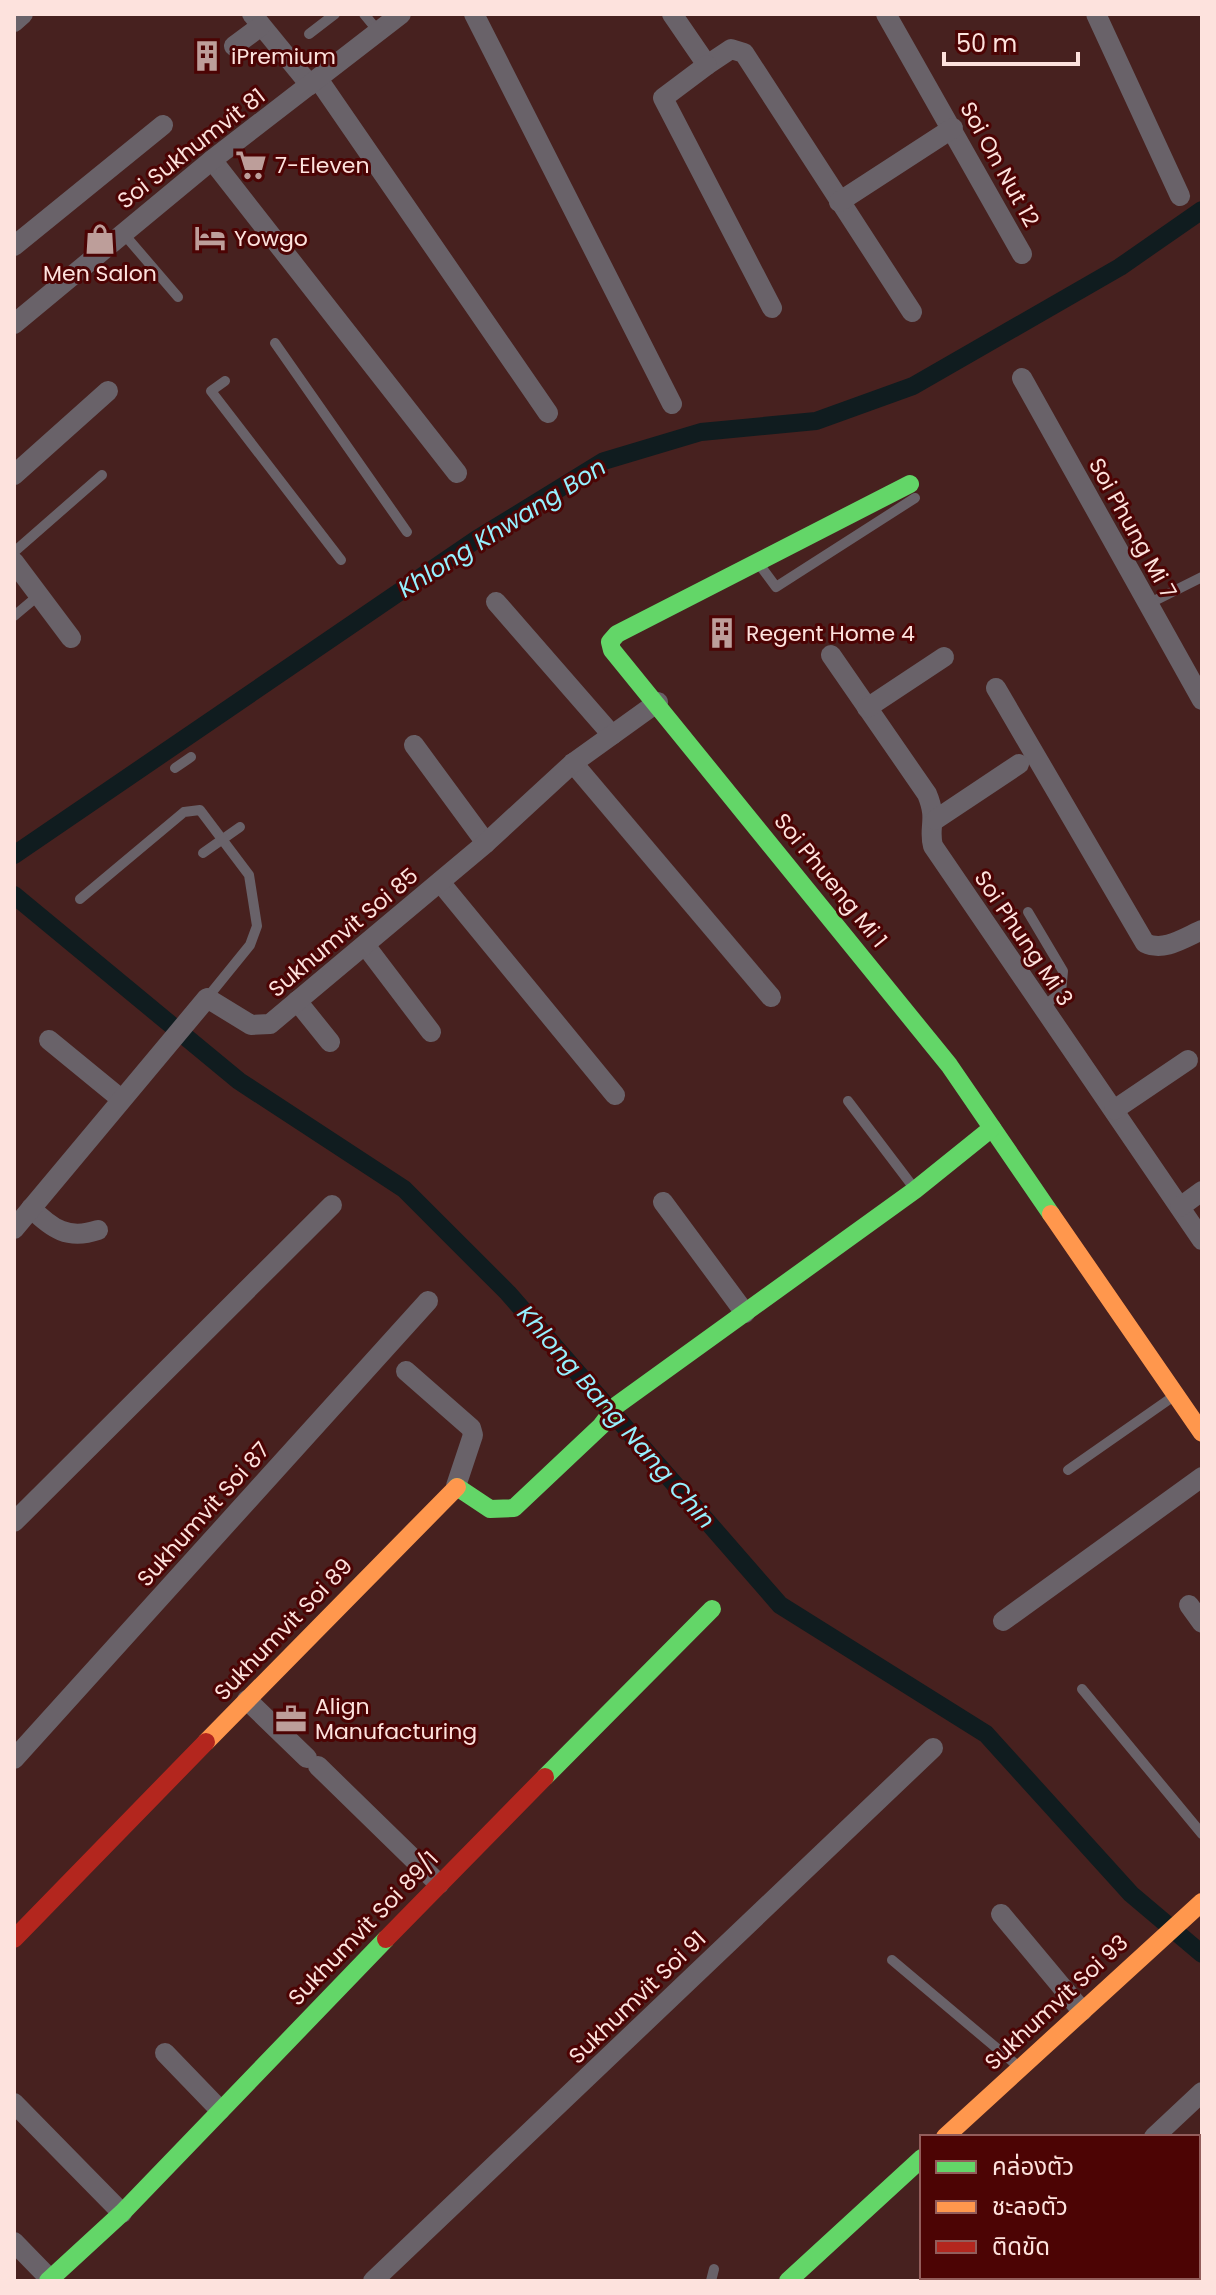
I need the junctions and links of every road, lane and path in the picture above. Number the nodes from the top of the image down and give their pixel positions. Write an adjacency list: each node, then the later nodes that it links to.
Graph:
1 (23, 14): 10 (street)
2 (335, 14): 12 (lane)
3 (364, 14): 11 (lane)
4 (401, 14): 11 (street, Soi Sukhumvit 81)
5 (474, 14): 32 (street)
6 (672, 14): 14 (street)
7 (886, 14): 17 (street, Soi On Nut 12)
8 (1096, 14): 19 (street)
9 (257, 20): 13 (street); 15 (street)
10 (14, 22)
11 (378, 31): 15 (street, Soi Sukhumvit 81)
12 (309, 34)
13 (234, 46)
14 (707, 65): 20 (street); 25 (street)
15 (314, 82): 18 (street, Soi Sukhumvit 81); 33 (street)
16 (163, 125): 22 (street)
17 (953, 128): 20 (street); 23 (street, Soi On Nut 12)
18 (212, 160): 21 (street, Soi Sukhumvit 81); 34 (street)
19 (1180, 196)
20 (839, 202): 26 (street)
21 (123, 233): 24 (lane); 27 (street, Soi Sukhumvit 81)
22 (14, 246)
23 (1022, 254)
24 (178, 297)
25 (772, 308)
26 (912, 312)
27 (14, 324)
28 (275, 342): 38 (lane)
29 (1022, 378): 46 (street, Soi Phung Mi 7)
30 (225, 381): 40 (lane)
31 (108, 391): 35 (street)
32 (672, 404)
33 (548, 413)
34 (457, 473)
35 (14, 475)
36 (102, 475): 39 (lane)
37 (913, 491): 41 (street, Soi Phueng Mi 1); 41 (lane)
38 (407, 532)
39 (14, 552)
40 (341, 560)
41 (757, 561): 53 (street, Soi Phueng Mi 1)
42 (14, 562): 44 (street)
43 (1202, 577): 46 (lane)
44 (39, 595): 47 (lane); 48 (street)
45 (496, 602): 55 (street)
46 (1148, 604): 52 (street, Soi Phung Mi 7)
47 (14, 616)
48 (71, 638)
49 (831, 655): 54 (street, Soi Phung Mi 3)
50 (944, 657): 54 (street)
51 (996, 688): 69 (street)
52 (1202, 700)
53 (658, 702): 55 (street, Sukhumvit Soi 85); 83 (street, Soi Phueng Mi 1)
54 (867, 708): 61 (street, Soi Phung Mi 3)
55 (612, 735): 58 (street, Sukhumvit Soi 85)
56 (414, 745): 64 (street)
57 (191, 757): 60 (lane)
58 (573, 763): 64 (street, Sukhumvit Soi 85); 71 (street)
59 (1019, 764): 61 (street)
60 (175, 768)
61 (935, 820): 74 (street, Soi Phung Mi 3)
62 (240, 827): 63 (lane)
63 (223, 839): 65 (lane); 67 (lane); 72 (lane)
64 (486, 843): 66 (street, Sukhumvit Soi 85)
65 (203, 853)
66 (440, 882): 70 (street, Sukhumvit Soi 85); 79 (street)
67 (80, 899)
68 (1028, 912): 74 (lane)
69 (1202, 930)
70 (365, 945): 73 (street, Sukhumvit Soi 85); 75 (street)
71 (771, 997)
72 (207, 998): 73 (street, Sukhumvit Soi 85); 80 (street)
73 (297, 1001): 77 (street)
74 (1042, 1007): 82 (street, Soi Phung Mi 3)
75 (431, 1032)
76 (49, 1040): 80 (street)
77 (330, 1042)
78 (1188, 1060): 82 (street)
79 (615, 1095)
80 (121, 1099): 89 (street)
81 (848, 1101): 84 (lane)
82 (1114, 1110): 88 (street, Soi Phung Mi 3)
83 (992, 1128): 84 (street); 95 (street, Soi Phueng Mi 1)
84 (915, 1190): 93 (street)
85 (1202, 1191): 88 (street)
86 (663, 1202): 93 (street)
87 (332, 1205): 100 (street)
88 (1180, 1207): 91 (street, Soi Phung Mi 3)
89 (20, 1218): 90 (street)
90 (98, 1230)
91 (1202, 1240)
92 (428, 1301): 108 (street, Sukhumvit Soi 87)
93 (745, 1313): 99 (street)
94 (406, 1371): 99 (street)
95 (1176, 1395): 96 (street, Soi Phueng Mi 1); 97 (lane)
96 (1202, 1433)
97 (1068, 1470)
98 (1202, 1477): 103 (street)
99 (456, 1486): 106 (street, Sukhumvit Soi 89)
100 (14, 1522)
101 (1189, 1605): 104 (street)
102 (712, 1609): 110 (street, Sukhumvit Soi 89/1)
103 (1003, 1621)
104 (1202, 1623)
105 (1082, 1689): 109 (lane)
106 (247, 1700): 110 (street); 113 (street, Sukhumvit Soi 89)
107 (933, 1748): 128 (street, Sukhumvit Soi 91)
108 (14, 1759)
109 (1202, 1834)
110 (439, 1884): 120 (street, Sukhumvit Soi 89/1)
111 (1201, 1903): 115 (street, Sukhumvit Soi 93)
112 (1001, 1914): 115 (street)
113 (14, 1939)
114 (892, 1960): 117 (lane)
115 (1082, 2011): 117 (street, Sukhumvit Soi 93)
116 (165, 2053): 120 (street)
117 (1020, 2068): 121 (street, Sukhumvit Soi 93)
118 (1202, 2092): 122 (street)
119 (14, 2103): 124 (street)
120 (220, 2110): 124 (street, Sukhumvit Soi 89/1)
121 (947, 2135)
122 (1156, 2135)
123 (920, 2160): 130 (street)
124 (122, 2213): 127 (street, Sukhumvit Soi 89/1)
125 (14, 2242): 127 (street)
126 (714, 2269): 129 (lane)
127 (49, 2280)
128 (373, 2281)
129 (711, 2281)
130 (788, 2281)

